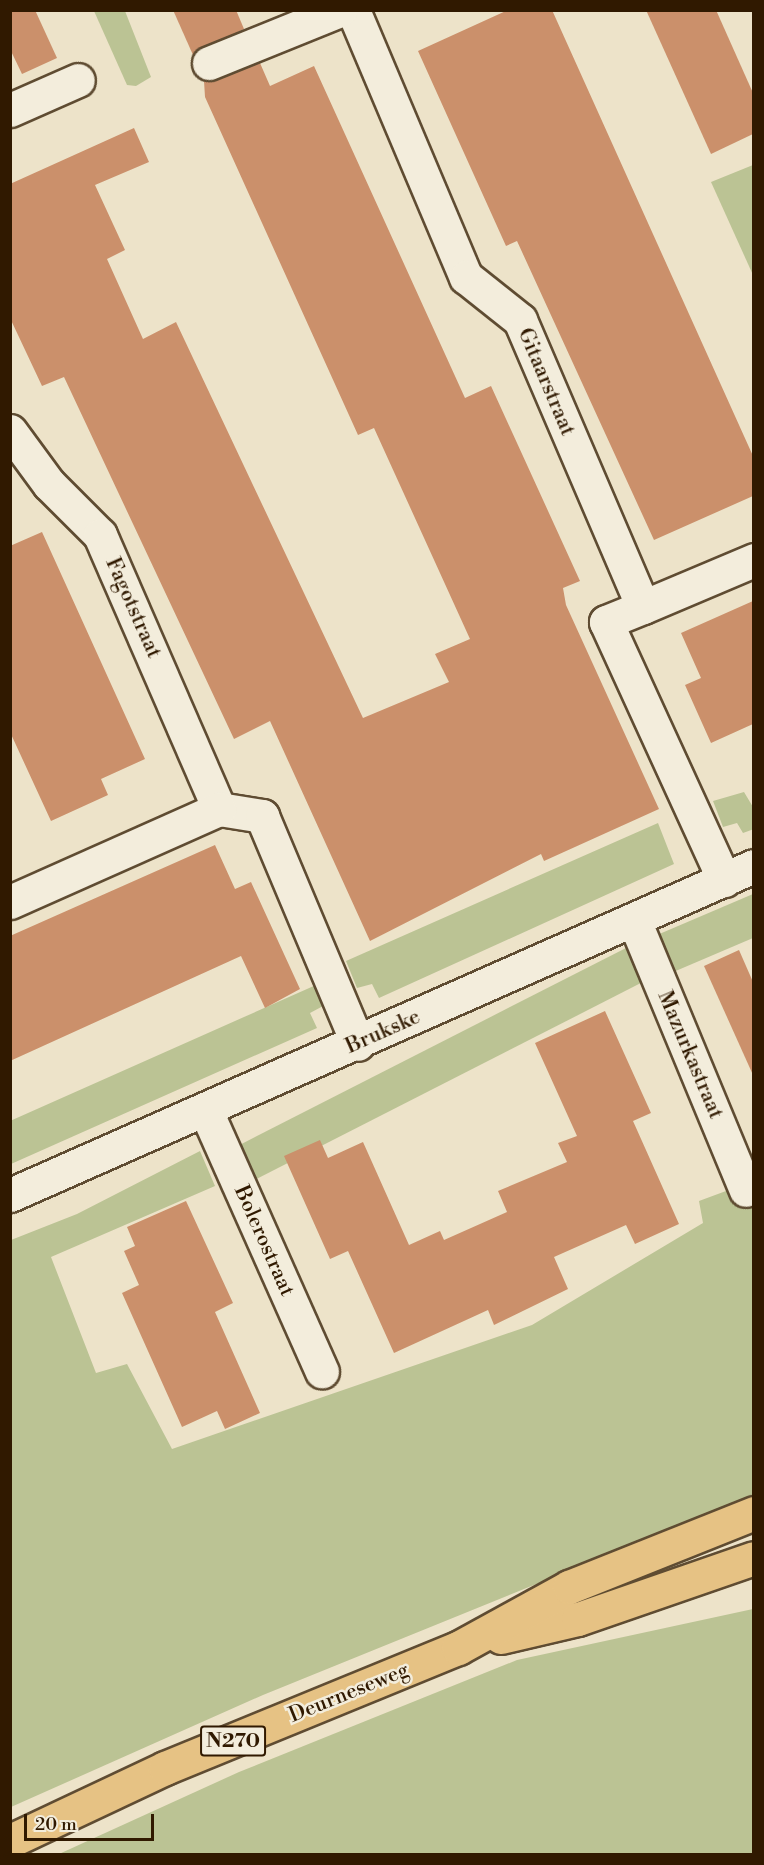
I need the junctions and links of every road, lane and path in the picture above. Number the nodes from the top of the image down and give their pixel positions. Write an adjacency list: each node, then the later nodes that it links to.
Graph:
1 (340, 10): 3 (street)
2 (353, 10): 8 (street, Gitaarstraat)
3 (209, 63)
4 (78, 80): 5 (street)
5 (10, 111)
6 (10, 431): 9 (street, Fagotstraat)
7 (753, 560): 8 (street)
8 (643, 607): 11 (street)
9 (219, 809): 12 (street); 14 (street)
10 (753, 866): 11 (street, Brukske)
11 (724, 880): 13 (street, Brukske)
12 (10, 902)
13 (634, 920): 14 (street, Brukske); 16 (street, Mazurkastraat)
14 (358, 1044): 15 (street, Brukske)
15 (206, 1111): 17 (street, Brukske); 18 (street, Bolerostraat)
16 (746, 1190)
17 (10, 1196)
18 (322, 1371)
19 (753, 1513): 21 (main road, Deurneseweg / N270)
20 (753, 1558): 21 (main road, Deurneseweg / N270)
21 (458, 1648): 22 (main road, Deurneseweg / N270)
22 (10, 1841)

